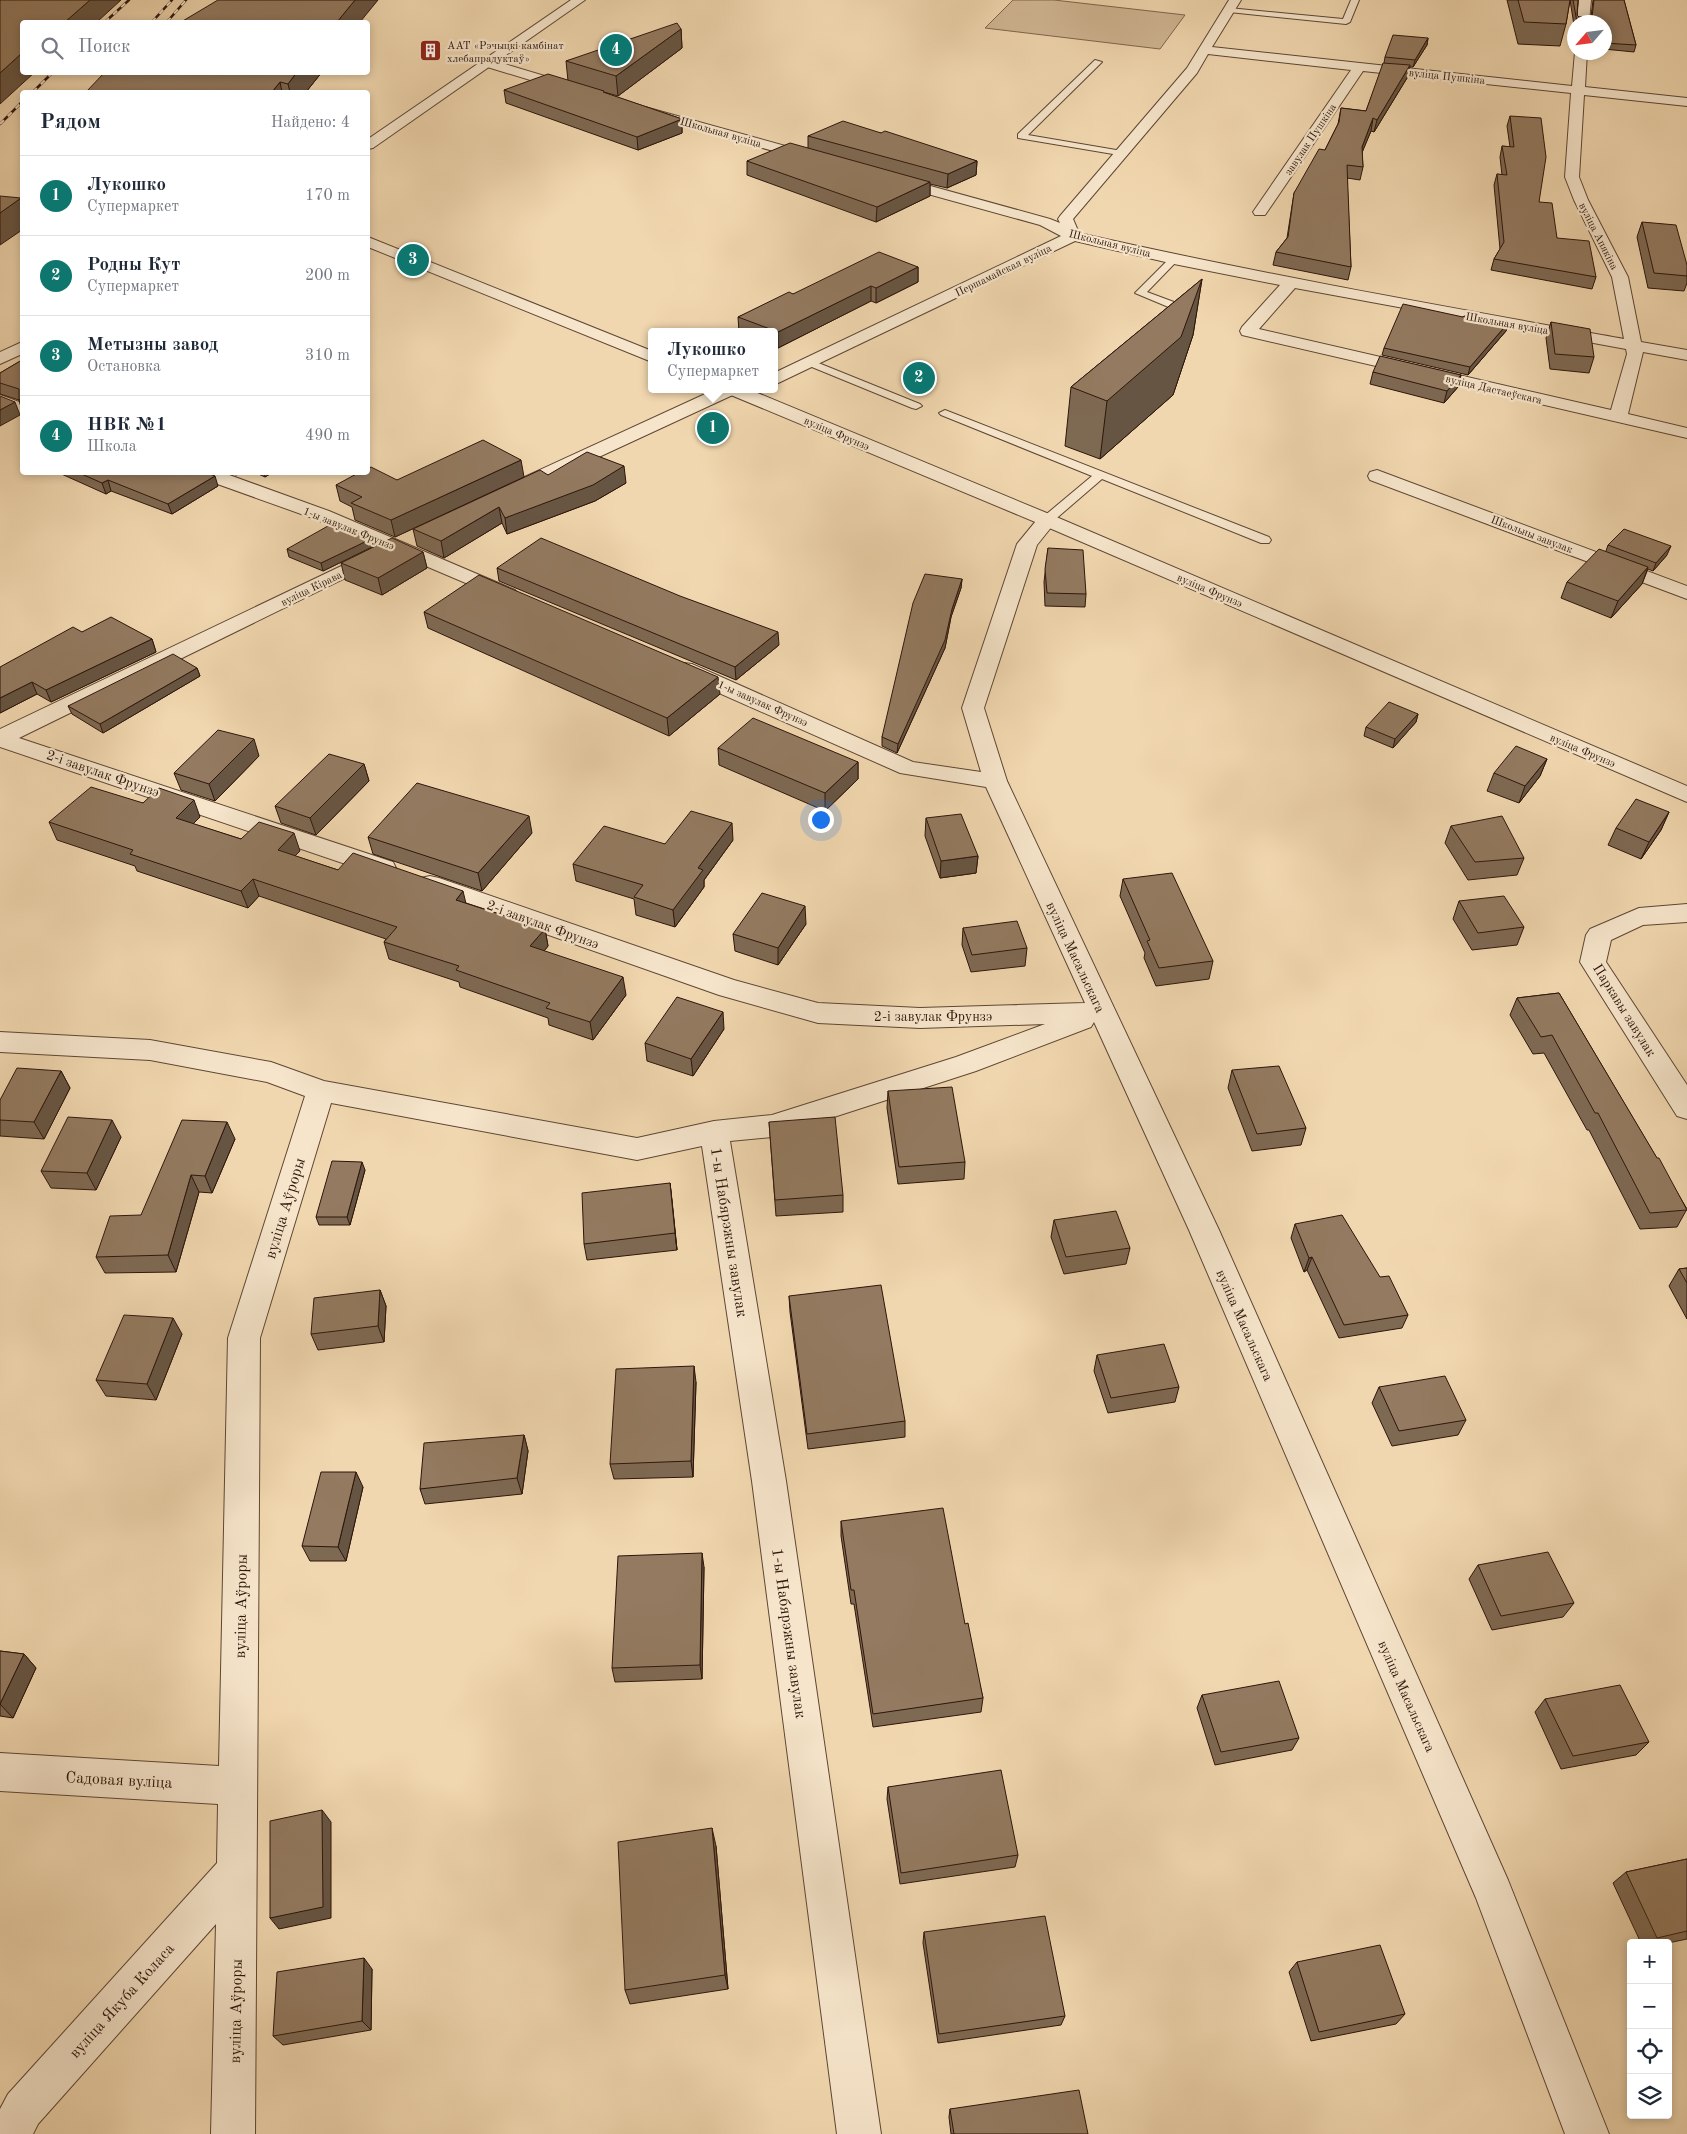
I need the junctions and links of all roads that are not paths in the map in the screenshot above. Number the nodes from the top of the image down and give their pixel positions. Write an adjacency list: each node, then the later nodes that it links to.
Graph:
1 (579, 0): 9 (street)
2 (1355, 0): 4 (lane)
3 (1585, 0): 5 (street)
4 (1232, 5): 6 (street)
5 (1584, 15)
6 (1206, 50): 10 (street, вуліца Пушкіна); 16 (street)
7 (1581, 60): 11 (street, вуліца Апякіна)
8 (1098, 62): 16 (lane)
9 (488, 64): 12 (street); 15 (street)
10 (1360, 66): 11 (street, вуліца Пушкіна); 19 (street, завулак Пушкіна)
11 (1579, 90): 13 (street, вуліца Пушкіна); 25 (street, вуліца Апякіна)
12 (592, 94)
13 (1687, 102)
14 (629, 106): 17 (street, Школьная вуліца)
15 (370, 144)
16 (1122, 154): 20 (street)
17 (825, 161)
18 (881, 177): 20 (street, Школьная вуліца)
19 (1260, 212)
20 (1073, 236): 22 (street, Школьная вуліца); 30 (street, Першамайская вуліца)
21 (370, 243): 27 (street)
22 (1174, 259): 23 (street, Школьная вуліца); 24 (lane)
23 (1291, 282): 25 (street, Школьная вуліца); 38 (street, вуліца Дастаеўскага)
24 (1171, 321)
25 (1634, 345): 28 (street, Школьная вуліца); 38 (street, вуліца Апякіна)
26 (20, 348): 29 (street)
27 (648, 355)
28 (1687, 355)
29 (0, 359)
30 (811, 363): 31 (street, Першамайская вуліца); 35 (lane)
31 (778, 378)
32 (736, 393): 43 (street)
33 (746, 393): 44 (street, вуліца Фрунзэ)
34 (0, 400): 36 (street)
35 (916, 406)
36 (20, 407)
37 (945, 413): 40 (lane)
38 (1618, 417): 39 (street, вуліца Дастаеўскага)
39 (1687, 433)
40 (1101, 474): 44 (lane); 46 (lane)
41 (210, 475): 47 (street, 1-ы завулак Фрунзэ)
42 (1377, 476): 48 (street, Школьны завулак)
43 (491, 500)
44 (1047, 520): 52 (street, вуліца Масальскага); 53 (street, вуліца Фрунзэ)
45 (418, 535): 47 (street, вуліца Кірава)
46 (1265, 540)
47 (395, 546): 49 (street, 1-ы завулак Фрунзэ); 51 (street, вуліца Кірава)
48 (1687, 593)
49 (523, 601)
50 (669, 663): 52 (street, 1-ы завулак Фрунзэ)
51 (0, 738): 55 (street, 2-і завулак Фрунзэ)
52 (995, 781): 55 (street, вуліца Масальскага)
53 (1687, 794)
54 (1687, 913): 58 (street, Паркавы завулак)
55 (1102, 1012): 59 (street); 66 (street, вуліца Масальскага)
56 (0, 1042): 57 (street)
57 (321, 1091): 59 (street); 61 (street, вуліца Аўроры)
58 (1687, 1108)
59 (714, 1132): 65 (street, 1-ы Набярэжны завулак)
60 (0, 1772): 61 (street, Садовая вуліца)
61 (238, 1786): 62 (street, вуліца Аўроры)
62 (237, 1870): 63 (street, вуліца Якуба Коласа); 64 (street, вуліца Аўроры)
63 (10, 2134)
64 (233, 2134)
65 (859, 2134)
66 (1587, 2134)

